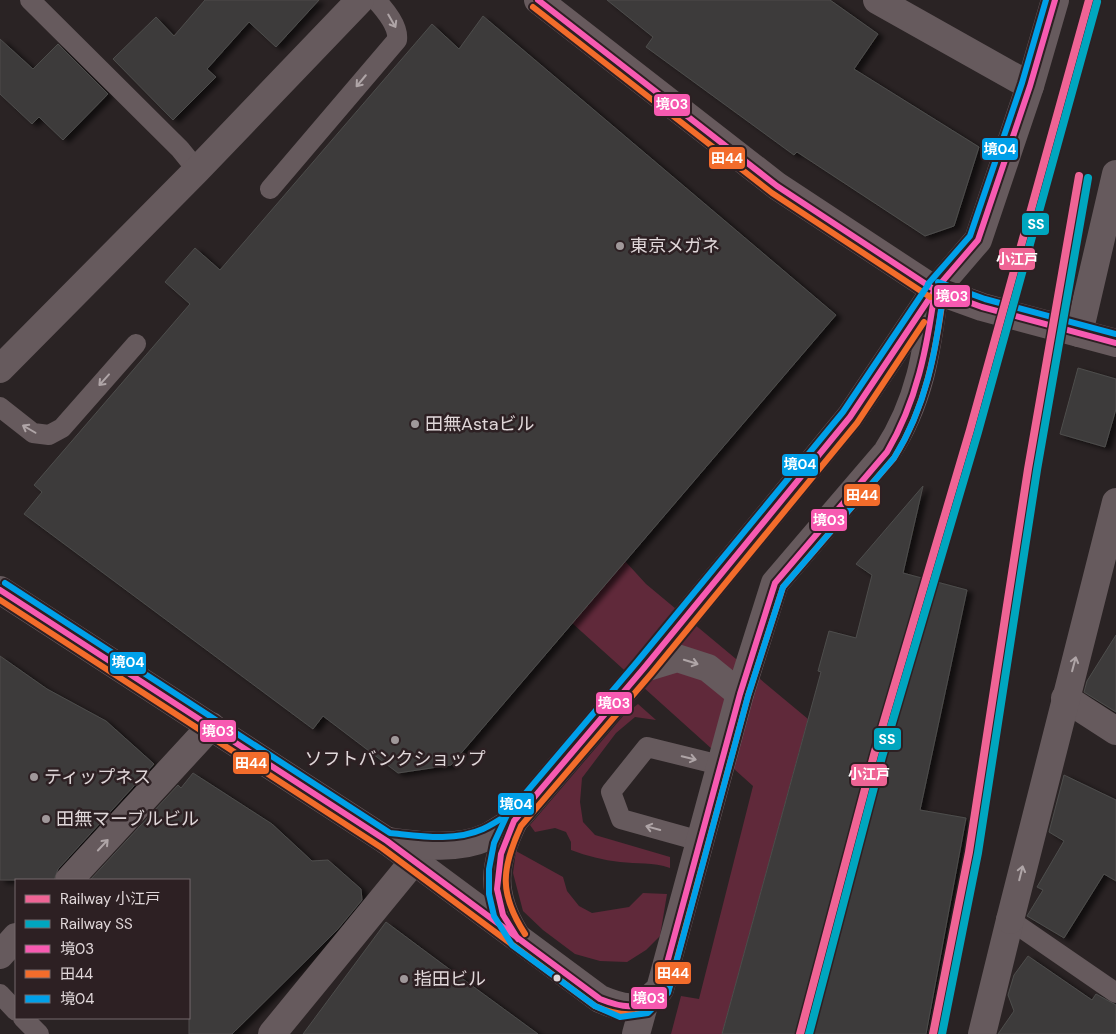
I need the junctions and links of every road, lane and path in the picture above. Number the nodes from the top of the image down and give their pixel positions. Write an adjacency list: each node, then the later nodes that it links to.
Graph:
1 (30, 0): 8 (lane)
2 (360, 0): 8 (street)
3 (376, 0): 10 (lane, one-way to 10)
4 (538, 0): 11 (main road)
5 (877, 0): 7 (street)
6 (1055, 0): 7 (street)
7 (1030, 86): 11 (street)
8 (197, 170): 15 (street)
9 (1116, 174): 12 (street)
10 (270, 189)
11 (935, 290): 12 (main road); 19 (street); 20 (street)
12 (1080, 333): 13 (main road)
13 (1116, 342)
14 (136, 344): 16 (lane, one-way to 16)
15 (0, 369)
16 (0, 407)
17 (1116, 502): 21 (street, one-way to 17)
18 (0, 590): 22 (street)
19 (644, 668): 20 (street, one-way to 20); 25 (street)
20 (740, 694): 24 (street)
21 (1065, 698): 23 (street); 30 (street, one-way to 21)
22 (211, 726): 26 (street); 29 (street, one-way to 22)
23 (1116, 731)
24 (720, 765): 27 (street); 27 (lane, one-way to 24)
25 (514, 821): 26 (street); 32 (street)
26 (387, 841): 28 (street)
27 (700, 841): 36 (street)
28 (414, 862): 32 (street); 40 (street)
29 (71, 879)
30 (1010, 920): 34 (lane); 42 (street)
31 (15, 938): 33 (street)
32 (518, 939): 36 (street)
33 (0, 955)
34 (1116, 993)
35 (0, 994): 37 (lane)
36 (644, 1005): 41 (street)
37 (15, 1010)
38 (24, 1019): 39 (lane)
39 (39, 1034)
40 (272, 1034)
41 (636, 1034)
42 (982, 1034)

